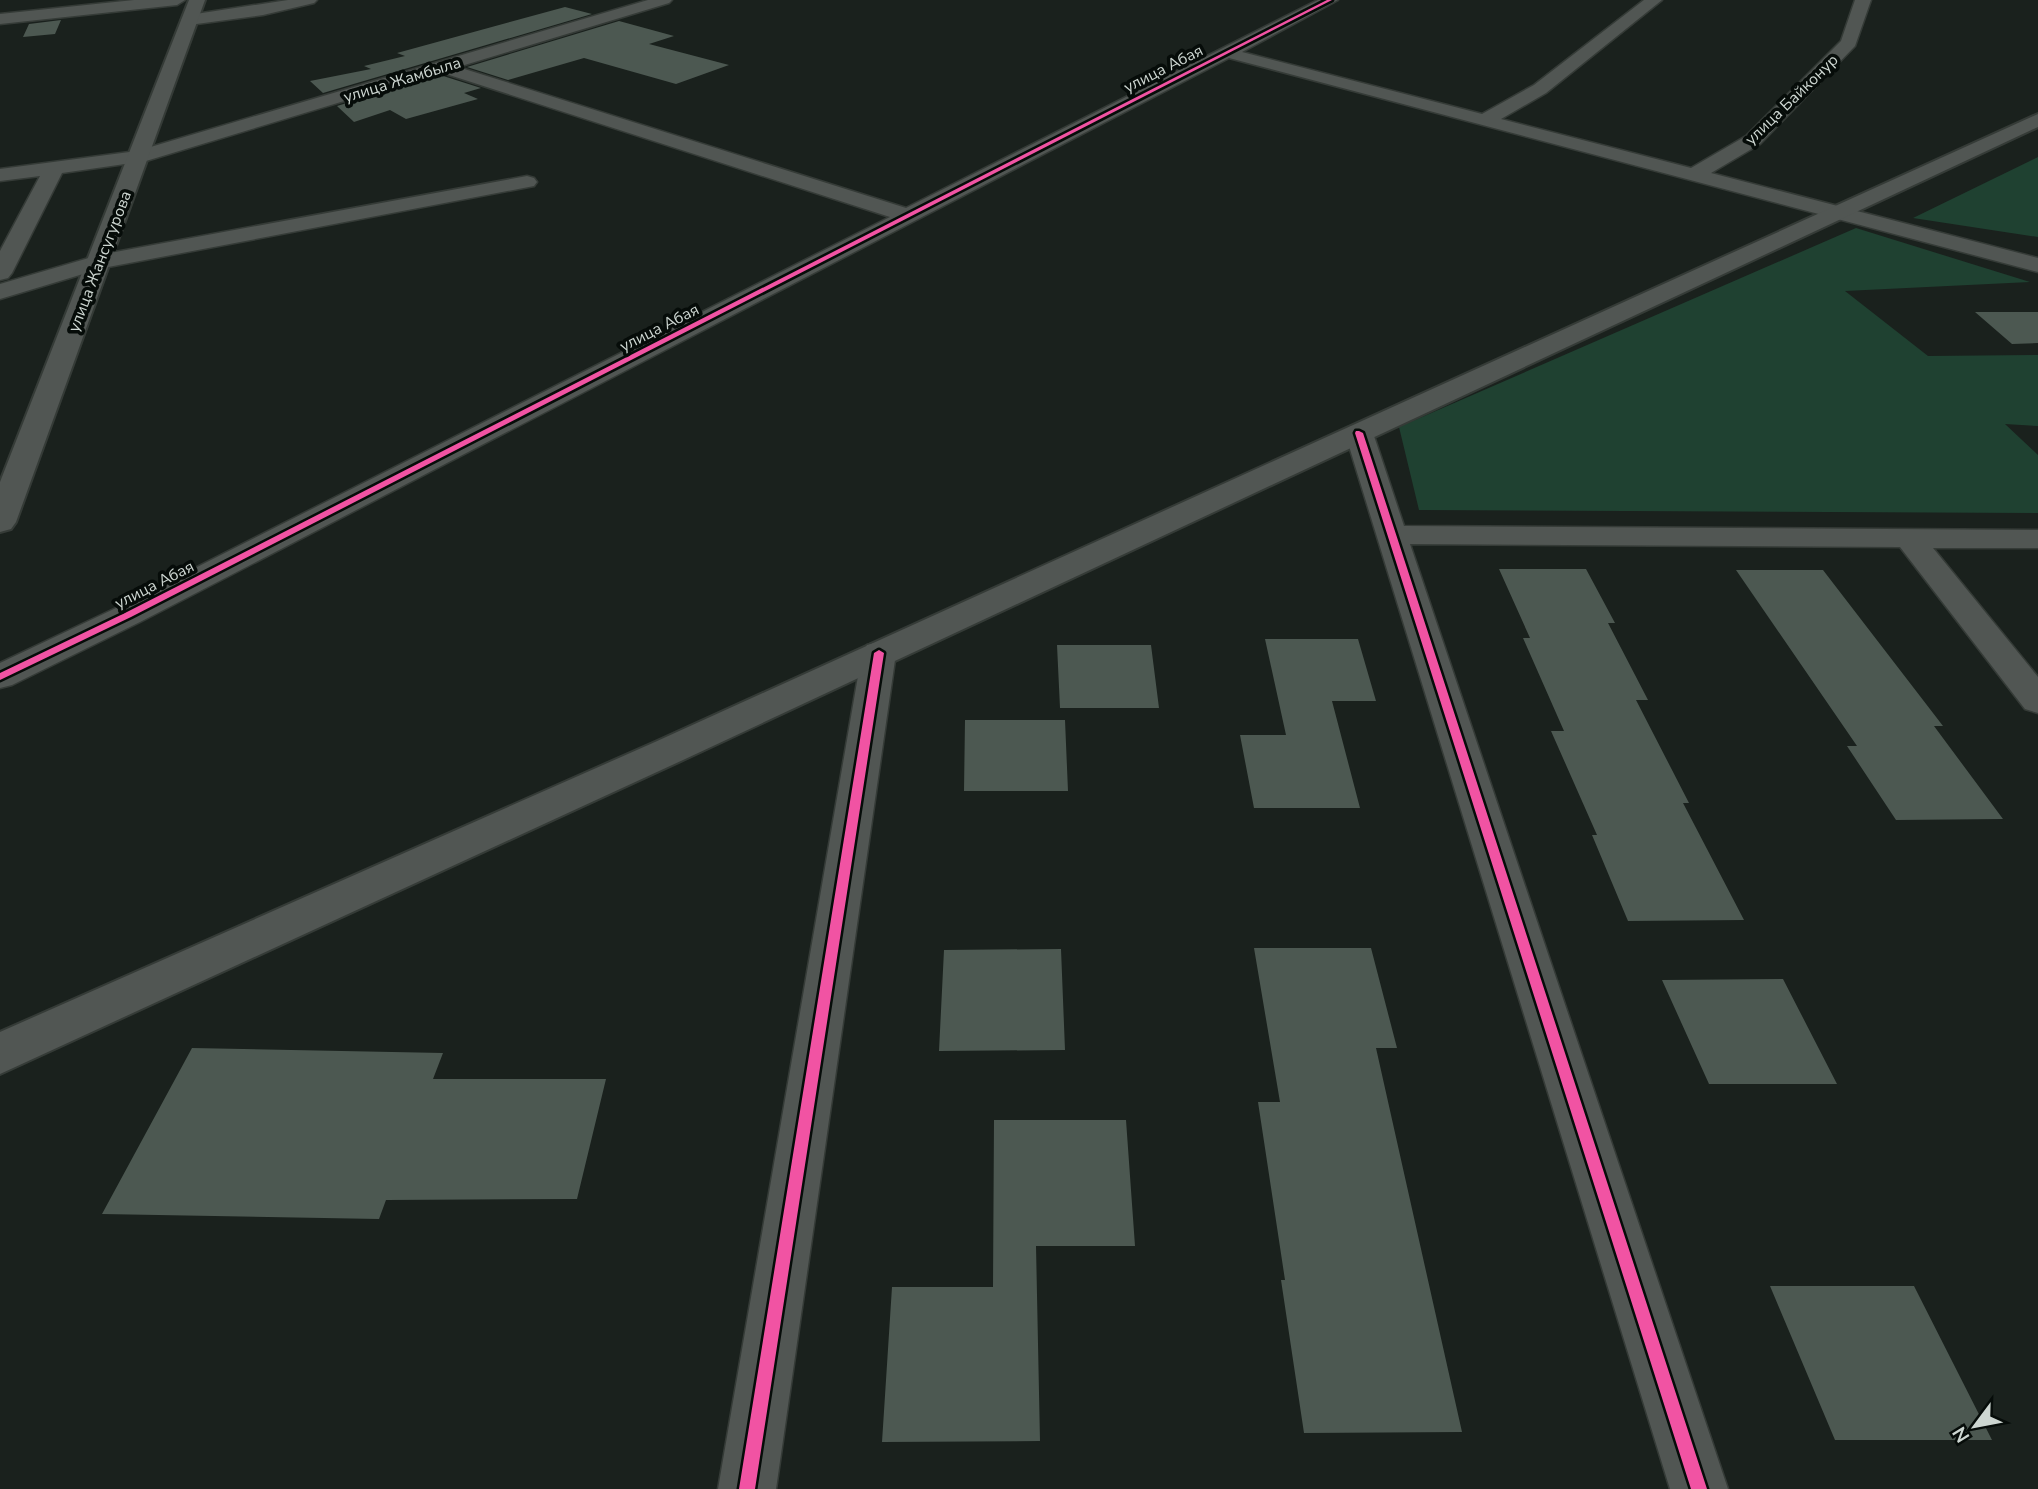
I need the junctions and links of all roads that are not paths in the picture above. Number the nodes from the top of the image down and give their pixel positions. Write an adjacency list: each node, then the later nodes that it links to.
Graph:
1 (309, 0): 6 (street)
2 (664, 0): 9 (street, улица Жамбыла)
3 (1330, 0): 8 (street, улица Абая)
4 (1654, 0): 10 (street)
5 (1863, 0): 15 (street, улица Байконур)
6 (188, 7): 7 (street); 12 (main road, улица Жансугурова)
7 (0, 19)
8 (1228, 52): 10 (street); 18 (street, улица Абая)
9 (441, 67): 12 (street, улица Жамбыла); 18 (street)
10 (1485, 120): 15 (street)
11 (2038, 120): 17 (main road)
12 (139, 157): 13 (street, улица Жамбыла); 19 (main road, улица Жансугурова)
13 (54, 168): 14 (street, улица Жамбыла); 21 (street)
14 (0, 175)
15 (1693, 175): 17 (street)
16 (527, 182): 19 (street)
17 (1836, 213): 20 (street); 23 (main road)
18 (909, 216): 29 (street, улица Абая)
19 (99, 262): 22 (street); 24 (main road, улица Жансугурова)
20 (2037, 265)
21 (0, 273)
22 (0, 292)
23 (1359, 433): 25 (street); 28 (main road)
24 (0, 522)
25 (1391, 535): 26 (street); 33 (street)
26 (1909, 538): 27 (street); 30 (street)
27 (2038, 538)
28 (879, 653): 31 (main road); 32 (street)
29 (0, 677)
30 (2038, 701)
31 (0, 1054)
32 (747, 1489)
33 (1699, 1489)

